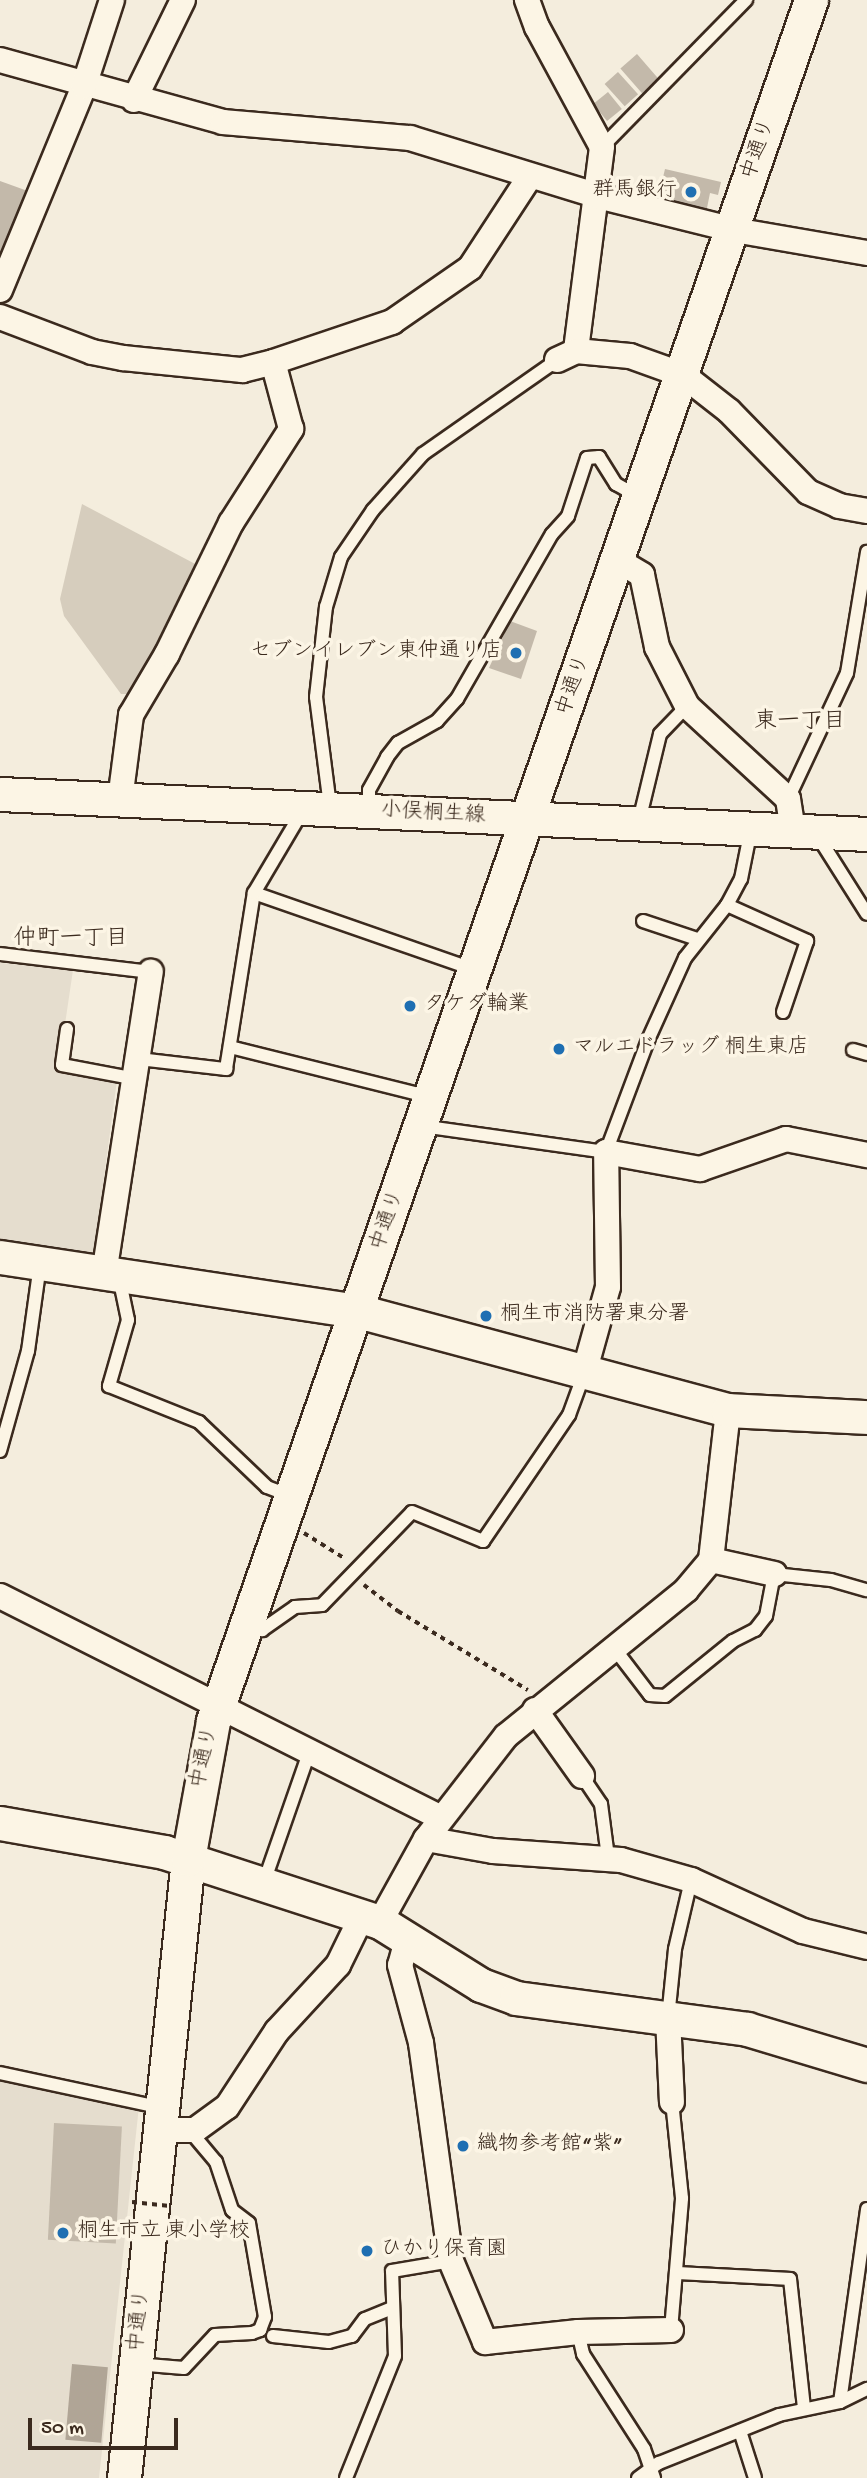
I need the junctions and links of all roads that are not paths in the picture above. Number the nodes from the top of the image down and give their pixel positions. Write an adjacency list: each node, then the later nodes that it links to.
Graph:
1 (112, 0): 7 (street)
2 (183, 0): 8 (street)
3 (527, 0): 9 (street)
4 (746, 0): 9 (lane)
5 (811, 0): 12 (street, 中通り)
6 (0, 60): 7 (street)
7 (84, 86): 8 (street); 14 (street)
8 (134, 100): 10 (street)
9 (602, 147): 11 (street)
10 (529, 178): 11 (street); 17 (street)
11 (598, 196): 12 (street); 16 (street)
12 (734, 230): 13 (street); 18 (street, 中通り)
13 (867, 253)
14 (0, 290)
15 (0, 317): 17 (street)
16 (566, 355): 18 (street); 26 (lane)
17 (274, 362): 25 (street)
18 (682, 375): 19 (street, 中通り); 20 (street)
19 (640, 496): 22 (street, 中通り); 27 (lane)
20 (867, 511)
21 (867, 552): 29 (lane)
22 (619, 561): 23 (street); 28 (street, 中通り)
23 (687, 706): 29 (street); 30 (lane)
24 (0, 794): 25 (street, 小俣桐生線)
25 (120, 800): 26 (street, 小俣桐生線)
26 (317, 809): 27 (street, 小俣桐生線); 33 (lane)
27 (369, 812): 28 (street, 小俣桐生線)
28 (528, 819): 30 (street, 小俣桐生線); 39 (street, 中通り)
29 (801, 821): 31 (street, 小俣桐生線); 32 (street, 小俣桐生線); 35 (lane)
30 (639, 823): 31 (street, 小俣桐生線)
31 (751, 829): 34 (lane)
32 (867, 834)
33 (254, 893): 39 (lane); 43 (lane)
34 (727, 905): 37 (lane); 41 (lane)
35 (867, 914)
36 (643, 921): 37 (lane)
37 (697, 939): 48 (lane)
38 (0, 954): 40 (lane)
39 (475, 970): 47 (street, 中通り)
40 (151, 972): 46 (street)
41 (783, 1012)
42 (66, 1029): 46 (lane)
43 (230, 1047): 46 (lane); 47 (lane)
44 (853, 1050): 45 (lane)
45 (867, 1054)
46 (138, 1069): 52 (street)
47 (426, 1111): 48 (lane); 53 (street, 中通り)
48 (606, 1152): 49 (street); 54 (street)
49 (867, 1155)
50 (0, 1257): 51 (street)
51 (40, 1263): 52 (street); 57 (lane)
52 (111, 1275): 53 (street); 58 (lane)
53 (358, 1311): 54 (street); 58 (street, 中通り)
54 (584, 1373): 55 (street); 63 (lane)
55 (729, 1410): 56 (street); 59 (street)
56 (867, 1417)
57 (0, 1451)
58 (286, 1511): 63 (street, 中通り)
59 (711, 1560): 60 (street); 64 (street)
60 (774, 1574): 61 (lane); 64 (lane)
61 (867, 1590)
62 (0, 1596): 65 (street)
63 (245, 1625): 65 (street, 中通り)
64 (614, 1648): 66 (street)
65 (218, 1703): 67 (street); 73 (street, 中通り)
66 (539, 1706): 68 (street); 69 (street)
67 (310, 1751): 69 (street); 75 (lane)
68 (582, 1776): 72 (lane)
69 (441, 1818): 71 (street)
70 (0, 1823): 73 (street)
71 (426, 1839): 72 (street); 76 (street)
72 (608, 1857): 74 (street)
73 (188, 1859): 75 (street); 82 (street, 中通り)
74 (691, 1880): 77 (street); 78 (lane)
75 (264, 1884): 76 (street)
76 (383, 1925): 78 (street); 82 (street); 85 (street)
77 (867, 1947)
78 (668, 2018): 79 (street); 81 (street)
79 (867, 2065)
80 (0, 2073): 82 (lane)
81 (672, 2102): 86 (lane)
82 (171, 2123): 91 (street, 中通り); 91 (lane)
83 (867, 2209): 84 (lane)
84 (865, 2236): 93 (lane)
85 (451, 2261): 87 (lane); 89 (street)
86 (679, 2273): 88 (lane); 94 (lane)
87 (392, 2308): 90 (lane); 98 (lane)
88 (671, 2330): 89 (street)
89 (578, 2332): 96 (lane)
90 (272, 2336)
91 (136, 2364): 97 (street, 中通り)
92 (867, 2389): 93 (lane)
93 (840, 2402): 94 (lane)
94 (804, 2407): 95 (lane)
95 (740, 2431): 96 (lane); 100 (lane)
96 (653, 2473): 99 (lane)
97 (124, 2478)
98 (346, 2478)
99 (638, 2478)
100 (755, 2478)

